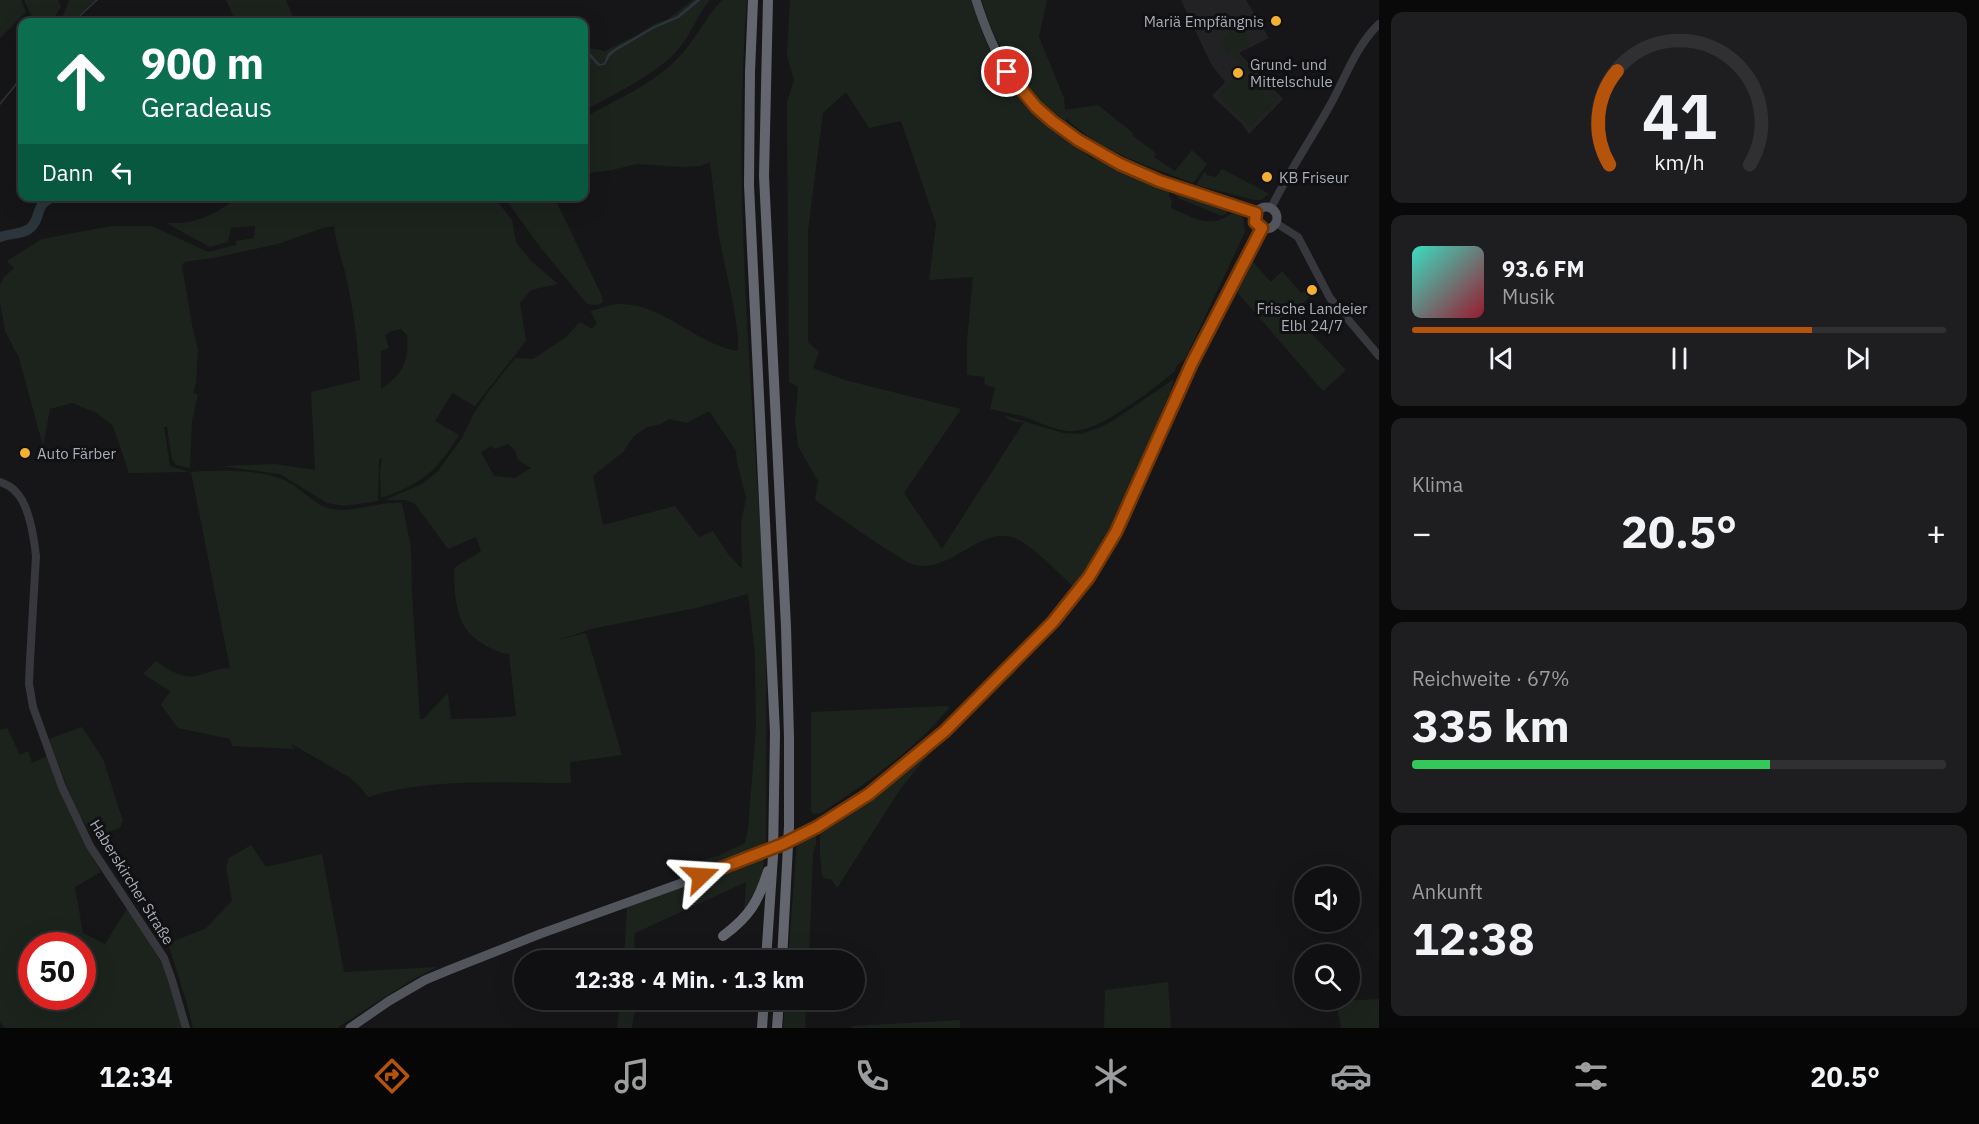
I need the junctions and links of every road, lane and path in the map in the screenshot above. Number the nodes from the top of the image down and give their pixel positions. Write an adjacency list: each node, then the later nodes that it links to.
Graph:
1 (753, 0): 11 (highway)
2 (768, 0): 14 (highway)
3 (976, 0): 6 (main road)
4 (1379, 24): 5 (street)
5 (1271, 208): 6 (main road); 7 (main road)
6 (1256, 213): 8 (main road)
7 (1276, 223): 8 (main road); 9 (street)
8 (1262, 228): 18 (main road, bridge)
9 (1379, 356)
10 (0, 482): 17 (street, Haberskircher Straße)
11 (772, 856): 12 (highway); 13 (highway)
12 (723, 936)
13 (767, 950)
14 (783, 950)
15 (763, 1010): 19 (highway)
16 (778, 1010): 20 (highway)
17 (186, 1028)
18 (350, 1028)
19 (762, 1028)
20 (777, 1028)

